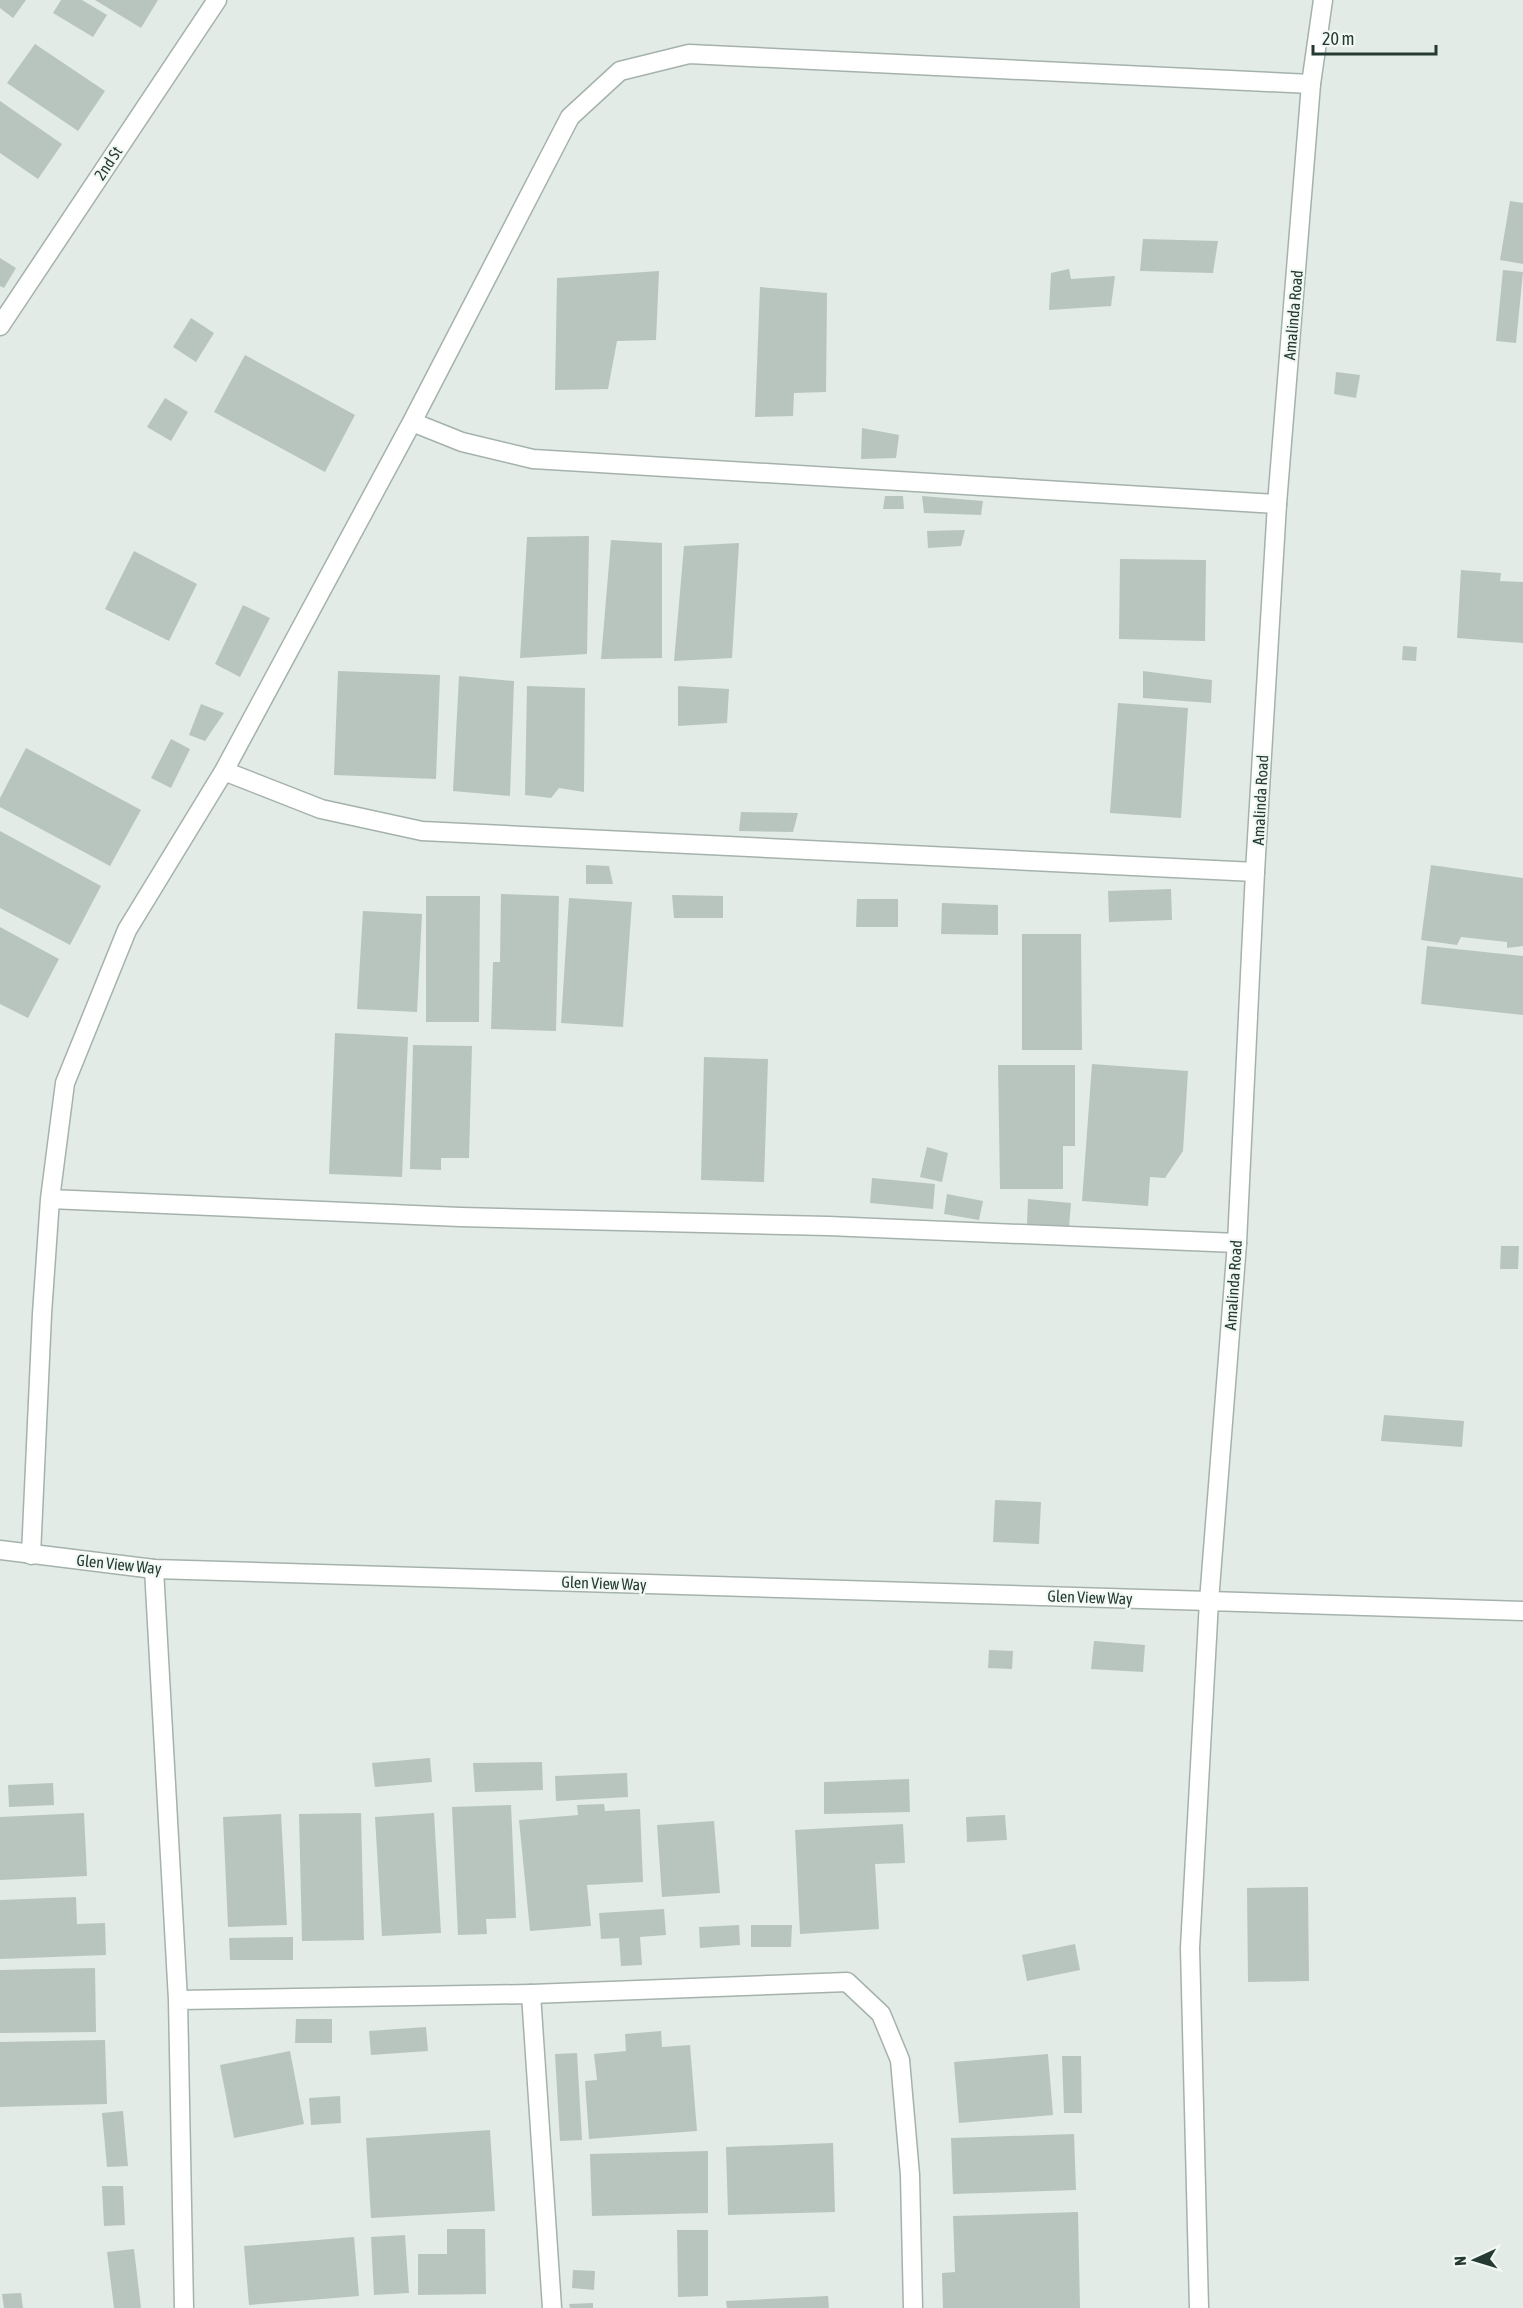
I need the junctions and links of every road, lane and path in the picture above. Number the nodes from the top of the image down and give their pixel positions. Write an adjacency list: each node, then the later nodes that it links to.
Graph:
1 (217, 0): 4 (street, 2nd St)
2 (1323, 0): 3 (street, Amalinda Road)
3 (1311, 84): 5 (street); 6 (street, Amalinda Road)
4 (0, 326)
5 (412, 422): 6 (street); 7 (street)
6 (1277, 504): 8 (street, Amalinda Road)
7 (224, 771): 8 (street); 9 (street)
8 (1255, 872): 10 (street, Amalinda Road)
9 (50, 1199): 10 (street); 12 (street)
10 (1236, 1243): 14 (street, Amalinda Road)
11 (0, 1550): 12 (street, Glen View Way)
12 (32, 1555): 13 (street, Glen View Way)
13 (154, 1569): 14 (street, Glen View Way); 17 (street)
14 (1209, 1601): 15 (street, Glen View Way); 21 (street, Amalinda Road)
15 (1523, 1611)
16 (531, 1994): 17 (street); 19 (street); 20 (street)
17 (178, 2000): 18 (street)
18 (184, 2308)
19 (552, 2308)
20 (913, 2308)
21 (1199, 2308)

